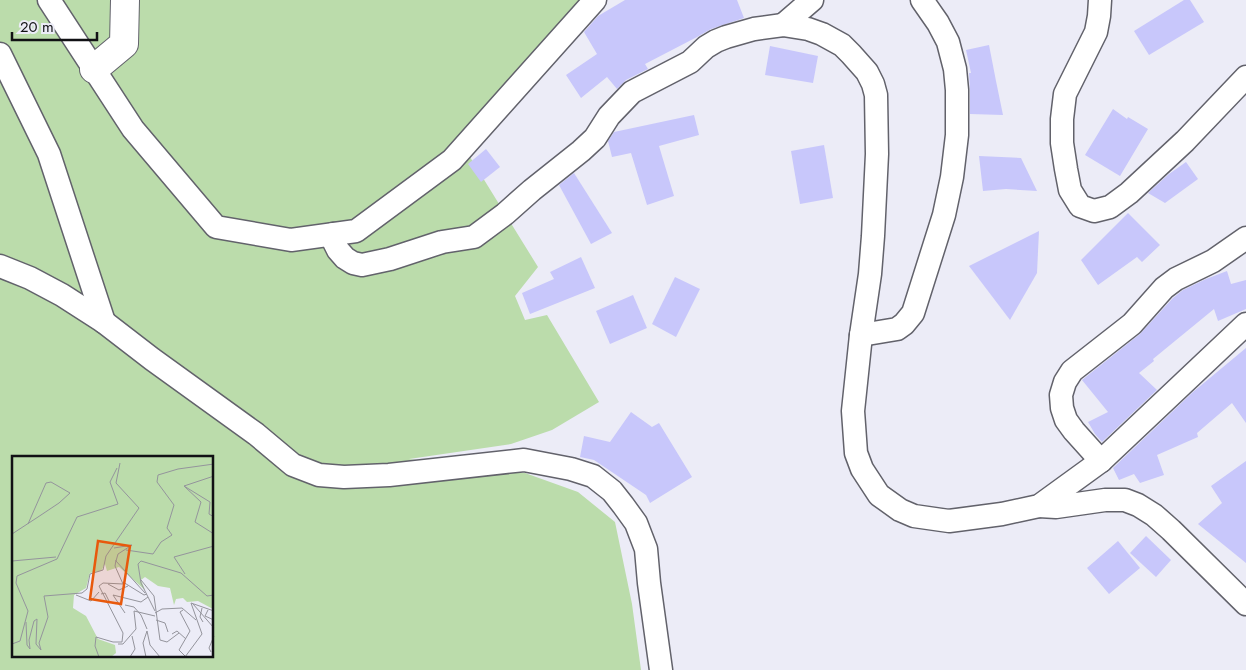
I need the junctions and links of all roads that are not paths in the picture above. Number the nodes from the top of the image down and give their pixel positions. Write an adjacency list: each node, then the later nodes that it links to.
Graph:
1 (49, 0): 9 (street)
2 (125, 0): 9 (street)
3 (596, 0): 11 (street)
4 (812, 0): 7 (street)
5 (922, 0): 16 (street)
6 (1100, 0): 10 (street)
7 (783, 25): 11 (street); 16 (street)
8 (0, 54): 14 (street)
9 (94, 69): 11 (street)
10 (1246, 77)
11 (333, 234)
12 (1246, 238): 17 (street)
13 (0, 266): 14 (street)
14 (104, 322): 20 (street)
15 (1246, 324): 17 (street)
16 (861, 335): 18 (street)
17 (1101, 460): 18 (street)
18 (1039, 506): 19 (street)
19 (1246, 604)
20 (661, 670)

